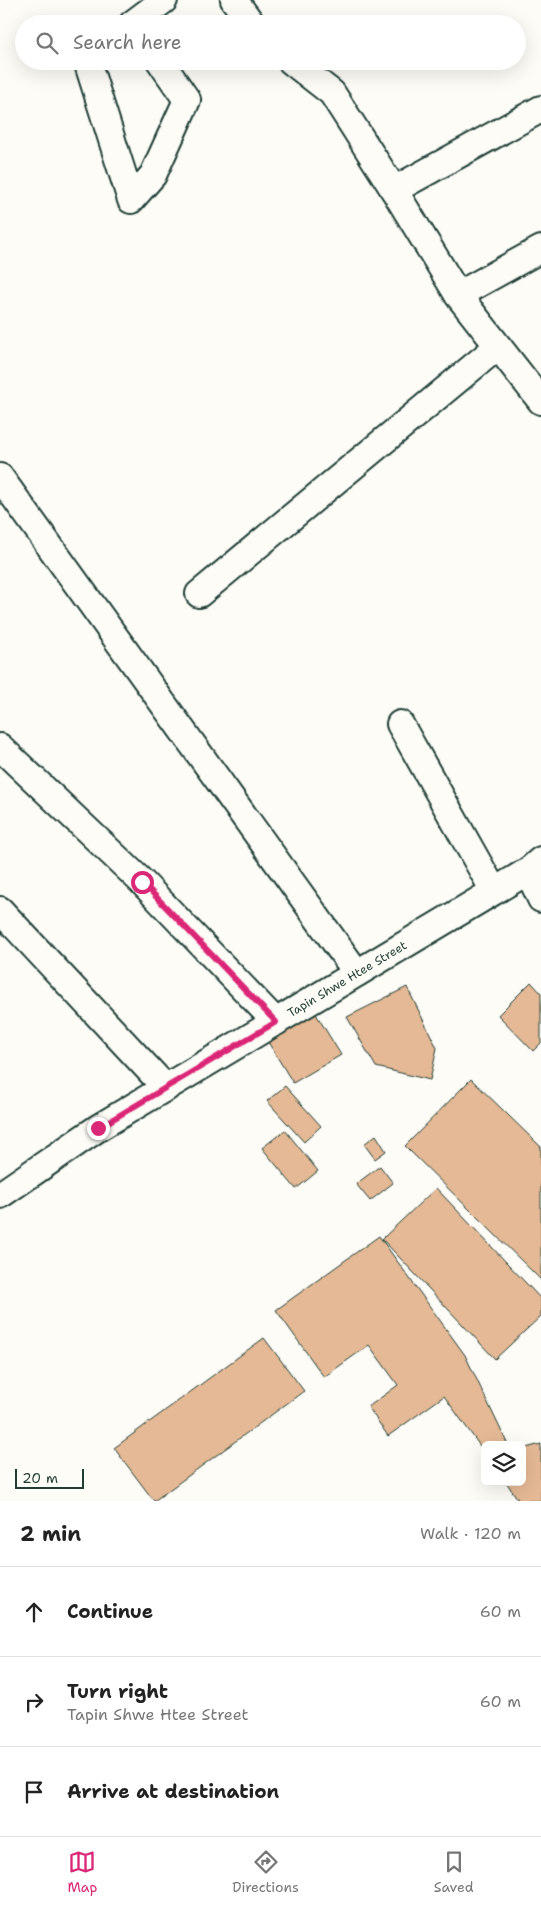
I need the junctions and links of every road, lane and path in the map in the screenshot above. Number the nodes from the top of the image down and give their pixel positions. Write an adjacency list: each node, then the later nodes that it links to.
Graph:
1 (164, 0): 3 (street)
2 (234, 0): 4 (street)
3 (145, 15)
4 (245, 15)
5 (90, 70): 6 (street)
6 (166, 70)
7 (303, 70): 9 (street)
8 (541, 109): 9 (street)
9 (394, 190): 11 (street)
10 (541, 249): 11 (street)
11 (458, 295): 12 (street)
12 (498, 347): 13 (street); 15 (street)
13 (539, 396)
14 (0, 477): 22 (street)
15 (199, 594)
16 (400, 724): 19 (street)
17 (0, 747): 23 (street)
18 (534, 865): 19 (street, Tapin Shwe Htee Street); 20 (street)
19 (494, 891): 22 (street, Tapin Shwe Htee Street)
20 (541, 899)
21 (0, 910): 24 (street)
22 (357, 973): 23 (street, Tapin Shwe Htee Street)
23 (276, 1022): 24 (street, Tapin Shwe Htee Street)
24 (166, 1088): 25 (street, Tapin Shwe Htee Street)
25 (0, 1195)

